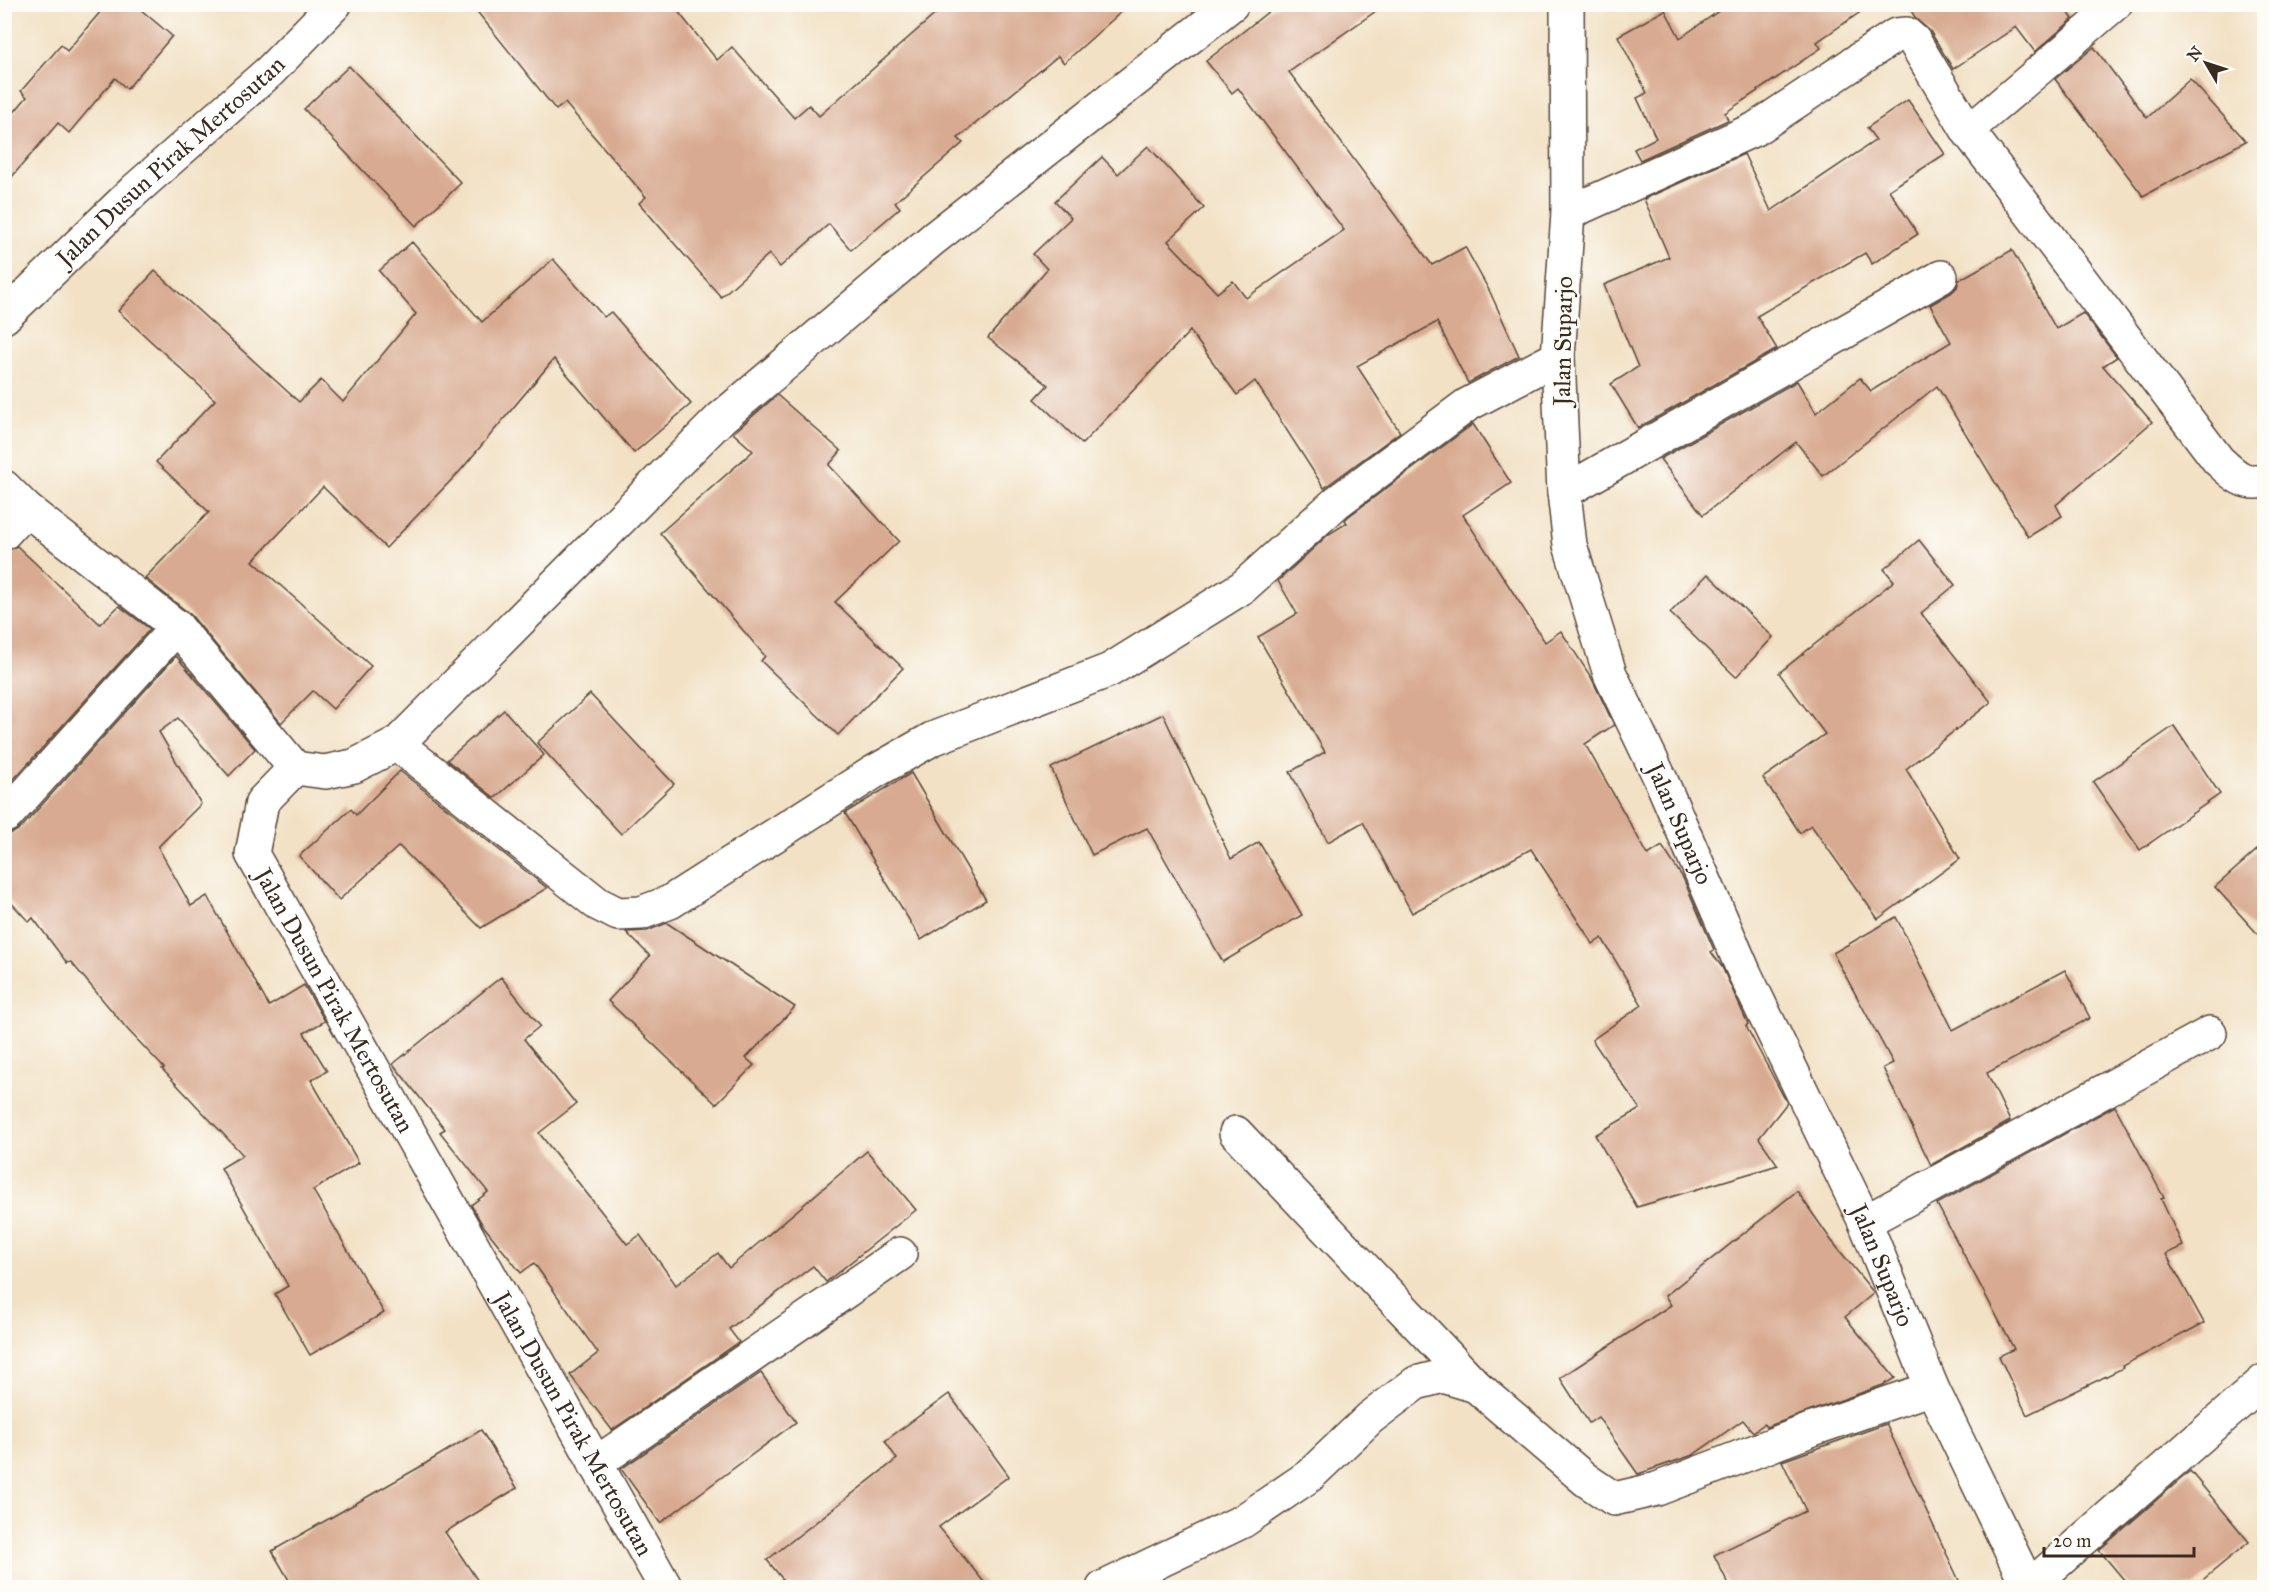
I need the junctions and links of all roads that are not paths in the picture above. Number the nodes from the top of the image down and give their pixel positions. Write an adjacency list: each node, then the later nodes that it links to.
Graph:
1 (335, 4): 8 (street, Jalan Dusun Pirak Mertosutan)
2 (1232, 4): 14 (street)
3 (1567, 4): 6 (street, Jalan Suparjo)
4 (2116, 4): 5 (lane)
5 (1968, 131): 6 (street); 10 (street)
6 (1568, 213): 9 (street, Jalan Suparjo)
7 (1941, 277): 11 (street)
8 (4, 317)
9 (1558, 357): 11 (street, Jalan Suparjo); 14 (street)
10 (2265, 481)
11 (1564, 492): 19 (street, Jalan Suparjo)
12 (12, 510): 13 (street)
13 (177, 627): 15 (street); 16 (street)
14 (397, 744): 15 (street)
15 (296, 768): 24 (street, Jalan Dusun Pirak Mertosutan)
16 (7, 815)
17 (2210, 1033): 19 (street)
18 (1236, 1133): 22 (street)
19 (1865, 1222): 23 (street, Jalan Suparjo)
20 (900, 1254): 24 (street)
21 (2265, 1381): 27 (street)
22 (1476, 1386): 23 (street); 26 (street)
23 (1932, 1388): 27 (street, Jalan Suparjo)
24 (595, 1464): 25 (street, Jalan Dusun Pirak Mertosutan)
25 (666, 1587)
26 (1103, 1587)
27 (2029, 1587)

